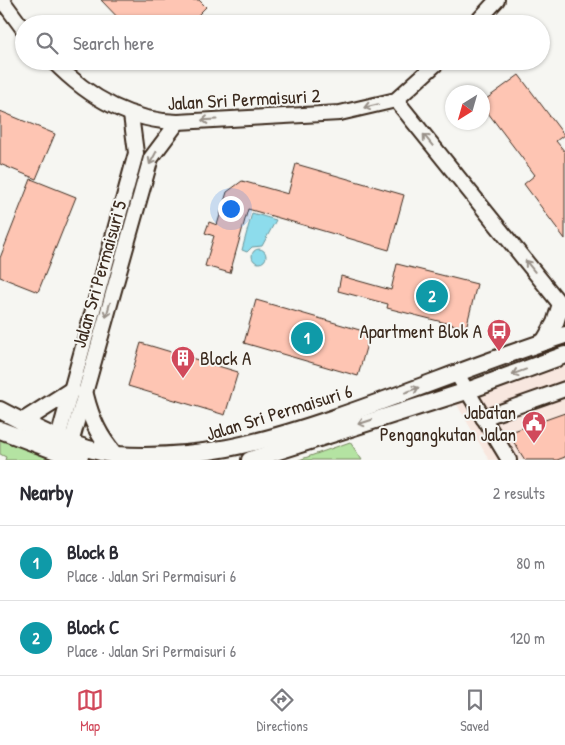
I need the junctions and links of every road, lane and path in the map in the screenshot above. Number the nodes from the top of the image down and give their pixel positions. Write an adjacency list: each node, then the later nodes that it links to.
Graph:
1 (2, 0): 4 (street)
2 (497, 0): 3 (street)
3 (484, 15)
4 (15, 18)
5 (62, 70): 8 (street, Jalan Sri Permaisuri 2)
6 (429, 70): 7 (street, Jalan Sri Permaisuri 2)
7 (396, 100): 9 (street, Jalan Sri Permaisuri 2, one-way to 9); 10 (street, one-way to 7)
8 (131, 115): 9 (street, Jalan Sri Permaisuri 2); 17 (street, Jalan Sri Permaisuri 5)
9 (178, 122): 17 (street, Jalan Sri Permaisuri 5, one-way to 17)
10 (563, 307): 12 (street)
11 (565, 335): 12 (street, Jalan Sri Permaisuri 6)
12 (544, 342): 14 (street, Jalan Sri Permaisuri 6)
13 (565, 355): 16 (street, Jalan Sri Permaisuri 6, one-way to 16)
14 (457, 374): 16 (street); 24 (street, Jalan Sri Permaisuri 6, one-way to 14)
15 (565, 389): 19 (street)
16 (467, 391): 19 (street); 26 (street, Jalan Sri Permaisuri 6, one-way to 26)
17 (78, 393): 20 (street); 22 (street, Jalan Sri Permaisuri 5); 24 (street)
18 (0, 410): 20 (street, Jalan Sri Permaisuri 6)
19 (483, 418): 27 (street)
20 (22, 422): 22 (street, Jalan Sri Permaisuri 6)
21 (0, 430): 23 (street)
22 (64, 443): 23 (street); 24 (street, Jalan Sri Permaisuri 6); 25 (street)
23 (44, 448): 25 (street)
24 (115, 455)
25 (79, 460)
26 (250, 460)
27 (509, 460)

